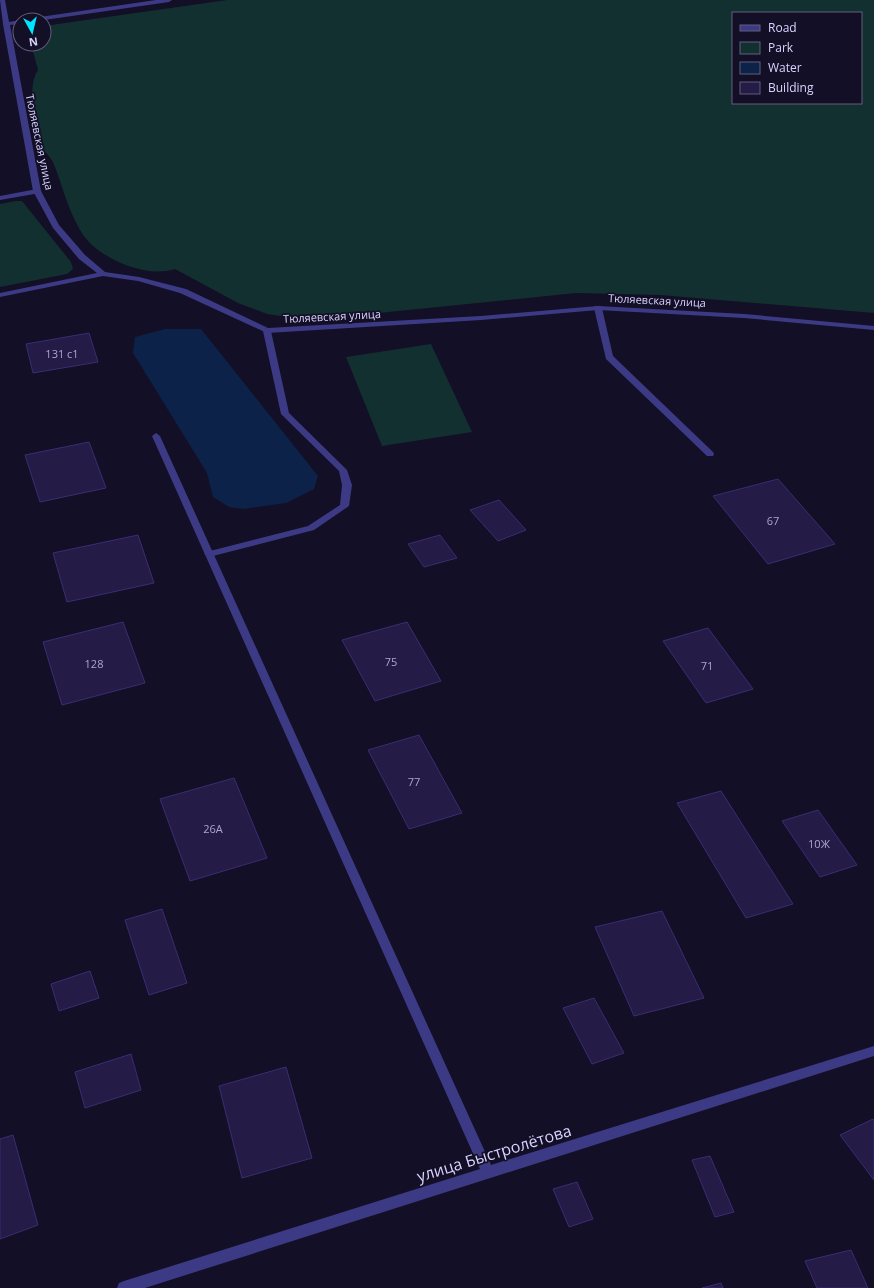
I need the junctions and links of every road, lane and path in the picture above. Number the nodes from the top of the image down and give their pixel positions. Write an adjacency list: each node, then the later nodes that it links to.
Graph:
1 (2, 0): 5 (street, Тюляевская улица)
2 (169, 0): 3 (street)
3 (52, 17)
4 (12, 23): 5 (street)
5 (6, 24): 6 (street, Тюляевская улица)
6 (37, 191): 7 (street); 8 (street, Тюляевская улица)
7 (0, 198)
8 (102, 274): 9 (street); 12 (street, Тюляевская улица)
9 (0, 295)
10 (598, 308): 11 (street, Тюляевская улица); 12 (street, Тюляевская улица); 14 (street)
11 (874, 328)
12 (267, 331): 15 (street)
13 (156, 436): 15 (street)
14 (710, 454)
15 (209, 554): 17 (street)
16 (874, 1051): 17 (street, улица Быстролётова)
17 (488, 1172): 18 (street, улица Быстролётова)
18 (124, 1288)

